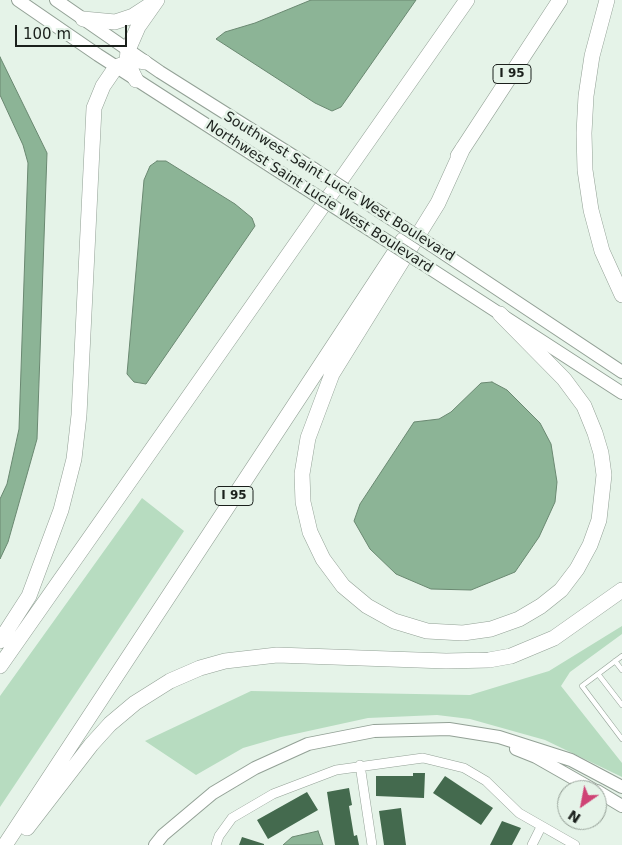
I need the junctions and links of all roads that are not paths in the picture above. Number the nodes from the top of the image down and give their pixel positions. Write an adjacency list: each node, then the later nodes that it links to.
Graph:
1 (18, 0): 8 (main road)
2 (56, 0): 7 (main road)
3 (467, 0): 20 (highway)
4 (560, 0): 11 (highway, I 95)
5 (607, 0): 12 (highway)
6 (155, 2): 7 (highway); 8 (highway)
7 (84, 19): 8 (main road)
8 (123, 60): 9 (highway); 10 (highway); 17 (highway)
9 (144, 62): 14 (main road, Southwest Saint Lucie West Boulevard, bridge)
10 (136, 80): 13 (main road, Northwest Saint Lucie West Boulevard, bridge)
11 (463, 148): 13 (highway); 32 (highway, I 95)
12 (622, 295)
13 (500, 314): 15 (main road, Northwest Saint Lucie West Boulevard)
14 (622, 372)
15 (622, 393)
16 (622, 590): 33 (highway)
17 (0, 641)
18 (622, 656): 19 (lane)
19 (615, 661): 21 (lane); 22 (lane)
20 (0, 666)
21 (622, 670)
22 (598, 674): 23 (lane); 25 (lane)
23 (622, 705)
24 (449, 729): 27 (main road); 28 (main road); 34 (main road)
25 (622, 739)
26 (360, 765): 31 (street); 35 (street); 36 (street)
27 (577, 780)
28 (622, 788)
29 (607, 797): 30 (main road)
30 (622, 806)
31 (541, 827): 37 (street); 38 (street)
32 (5, 845)
33 (14, 845)
34 (155, 845)
35 (216, 845)
36 (372, 845)
37 (532, 845)
38 (575, 845)

